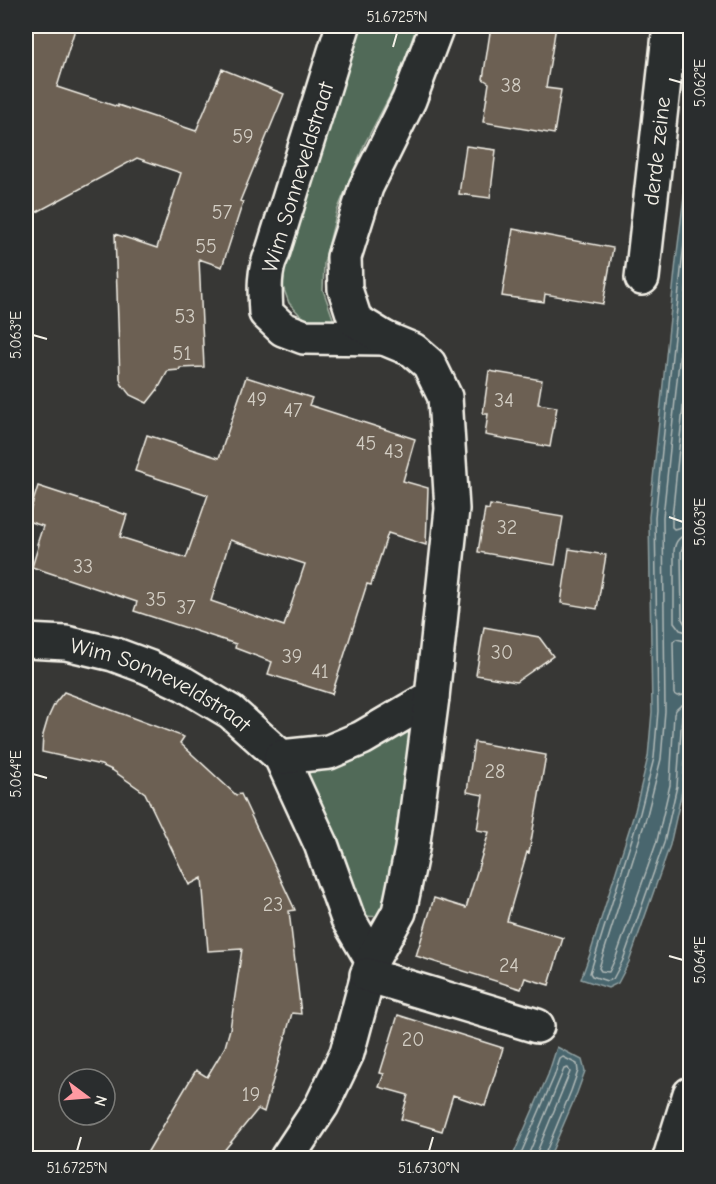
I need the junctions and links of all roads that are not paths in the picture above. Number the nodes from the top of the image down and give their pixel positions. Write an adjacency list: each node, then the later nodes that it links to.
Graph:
1 (343, 26): 5 (street, Wim Sonneveldstraat)
2 (437, 26): 5 (street, Wim Sonneveldstraat)
3 (670, 26): 4 (street, derde zeine)
4 (642, 278)
5 (384, 339): 7 (street, Wim Sonneveldstraat)
6 (26, 641): 8 (street, Wim Sonneveldstraat)
7 (432, 697): 8 (street); 9 (street, Wim Sonneveldstraat)
8 (281, 757): 9 (street, Wim Sonneveldstraat)
9 (370, 968): 10 (street); 12 (street, Wim Sonneveldstraat)
10 (537, 1026)
11 (690, 1094): 13 (street)
12 (287, 1158)
13 (670, 1158)

